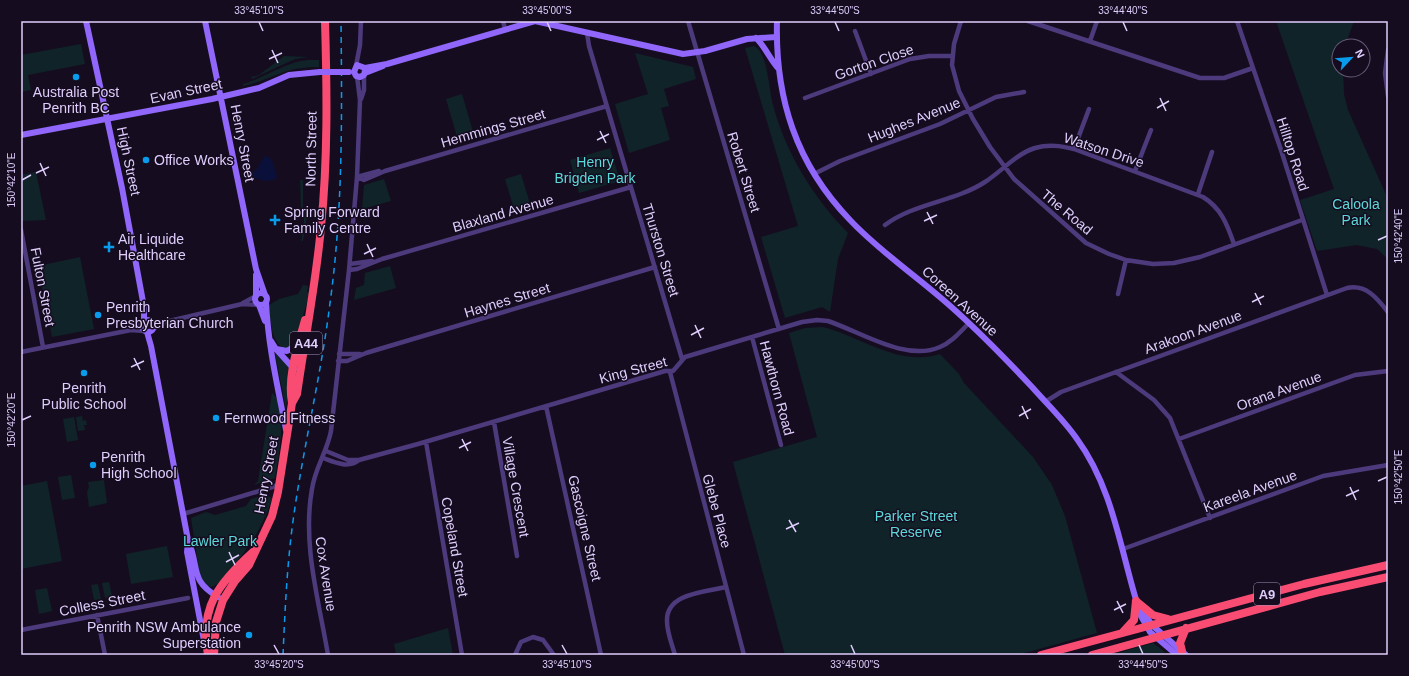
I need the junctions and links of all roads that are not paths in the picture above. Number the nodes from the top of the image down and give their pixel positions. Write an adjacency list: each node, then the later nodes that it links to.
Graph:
1 (86, 21): 36 (street, High Street)
2 (205, 21): 29 (street, Henry Street)
3 (325, 21): 61 (highway, North Street / A44)
4 (361, 21): 25 (street)
5 (503, 21): 13 (street)
6 (531, 21): 13 (street); 15 (street)
7 (688, 21): 20 (street, Robert Street)
8 (777, 21): 16 (street, Coreen Avenue)
9 (961, 21): 21 (street, The Road)
10 (1028, 21): 18 (street)
11 (1097, 21): 18 (street)
12 (1237, 21): 24 (street, Hilltop Road)
13 (506, 29): 26 (street)
14 (855, 31): 27 (street)
15 (587, 33): 20 (street); 33 (street, Thurston Street)
16 (776, 37): 17 (street); 23 (street, Coreen Avenue)
17 (756, 38): 20 (street); 23 (street)
18 (1090, 41): 24 (street)
19 (1388, 50): 22 (street)
20 (697, 53): 69 (street, Robert Street)
21 (952, 56): 27 (street, Gorton Close); 35 (street, The Road)
22 (1387, 58): 30 (street)
23 (778, 68): 43 (street, Coreen Avenue)
24 (1253, 68): 47 (street, Hilltop Road)
25 (354, 71): 26 (street); 26 (street); 29 (street, Evan Street, bridge); 32 (street)
26 (365, 72): 32 (street)
27 (871, 74): 31 (street, Gorton Close)
28 (1024, 92): 35 (street, Hughes Avenue)
29 (221, 96): 36 (street, Evan Street); 55 (street, Henry Street)
30 (1388, 96)
31 (805, 98)
32 (360, 100): 44 (street, Cox Avenue)
33 (607, 106): 44 (street, Hemmings Street); 45 (street, Thurston Street)
34 (1089, 109): 39 (street)
35 (968, 111): 41 (street, The Road); 43 (street, Hughes Avenue)
36 (107, 119): 38 (street, Evan Street); 68 (street, High Street)
37 (1150, 130): 42 (street)
38 (21, 135)
39 (1074, 149): 41 (street, Watson Drive); 42 (street, Watson Drive)
40 (1212, 152): 46 (street)
41 (1005, 167): 48 (street, Watson Drive); 52 (street, The Road)
42 (1135, 172): 46 (street, Watson Drive)
43 (814, 174): 66 (street, Coreen Avenue)
44 (357, 177): 53 (street, Cox Avenue)
45 (631, 187): 51 (street, Blaxland Avenue); 54 (street, Thurston Street)
46 (1198, 194): 50 (street, Watson Drive)
47 (1302, 220): 50 (street, The Road); 59 (street, Hilltop Road)
48 (885, 225)
49 (21, 230): 73 (street, Fulton Street)
50 (1234, 244): 52 (street, The Road)
51 (382, 260): 53 (street, Blaxland Avenue); 56 (street, Blaxland Avenue)
52 (1126, 260): 57 (street)
53 (350, 264): 56 (street, Cox Avenue)
54 (655, 268): 76 (street, Haynes Street); 78 (street, Thurston Street)
55 (256, 270): 58 (street, Henry Street); 60 (street, Henry Street)
56 (349, 270): 77 (street, Cox Avenue)
57 (1118, 294)
58 (265, 295): 60 (street); 62 (street)
59 (1327, 295): 65 (street, Arakoon Avenue); 83 (street, Arakoon Avenue)
60 (256, 296): 63 (street); 64 (street)
61 (312, 301): 72 (highway, North Street / A44); 84 (highway, North Street / A44)
62 (266, 302): 64 (street); 67 (street)
63 (242, 304): 64 (street); 68 (street)
64 (259, 305): 67 (street)
65 (1388, 312)
66 (970, 323): 69 (street, King Street); 85 (street, Coreen Avenue)
67 (267, 324): 70 (street)
68 (148, 326): 73 (street); 98 (street, High Street)
69 (779, 329): 71 (street, King Street)
70 (269, 336): 74 (street); 89 (street)
71 (752, 337): 78 (street, King Street); 92 (street, Hawthorn Road)
72 (299, 344): 74 (street); 80 (highway, North Street / A44)
73 (43, 348): 75 (street)
74 (276, 350): 80 (street)
75 (21, 352)
76 (366, 353): 77 (street, Haynes Street); 79 (street, Haynes Street)
77 (339, 354): 79 (street, Cox Avenue)
78 (682, 359): 82 (street, King Street)
79 (338, 361): 93 (street, Cox Avenue)
80 (293, 368): 84 (street); 86 (highway, Henry Street / A44)
81 (1388, 370): 90 (street, Orana Avenue)
82 (670, 372): 87 (street, King Street); 106 (street, Glebe Place)
83 (1116, 372): 85 (street, Arakoon Avenue); 90 (street)
84 (298, 385): 86 (highway, Henry Street / A44)
85 (1045, 402): 102 (street, Coreen Avenue)
86 (292, 403): 89 (highway, Henry Street / A44)
87 (546, 406): 88 (street, King Street); 125 (street, Gascoigne Street)
88 (494, 422): 91 (street, King Street); 103 (street, Village Crescent)
89 (287, 434): 97 (highway, Henry Street / A44)
90 (1179, 439): 99 (street)
91 (426, 442): 95 (street, King Street); 122 (street, Copeland Street)
92 (781, 445)
93 (326, 451): 94 (street, Cox Avenue); 95 (street, King Street)
94 (323, 458): 95 (street, King Street); 121 (street, Cox Avenue)
95 (358, 460)
96 (1388, 465): 99 (street, Kareela Avenue)
97 (279, 485): 98 (street); 101 (highway, Henry Street / A44)
98 (183, 514): 100 (street, High Street)
99 (1210, 518): 102 (street, Kareela Avenue)
100 (188, 540): 108 (street); 118 (street)
101 (256, 549): 108 (highway, Henry Street / A44); 109 (highway, Henry Street / A44)
102 (1123, 549): 110 (street, Coreen Avenue)
103 (517, 556)
104 (1388, 565): 112 (highway, A9)
105 (1387, 577): 114 (highway, A9)
106 (726, 587): 126 (street); 127 (street, Glebe Place)
107 (188, 598): 111 (street, Colless Street)
108 (213, 598): 109 (street); 118 (highway, A44)
109 (223, 600): 118 (highway, A44)
110 (1136, 601): 112 (highway); 113 (street, Coreen Avenue); 116 (highway)
111 (97, 615): 115 (street, Colless Street); 120 (street)
112 (1170, 620): 113 (highway, A9)
113 (1149, 625): 116 (highway, A9); 117 (street, Coreen Avenue)
114 (1186, 628): 117 (highway, A9); 119 (highway)
115 (21, 630)
116 (1122, 633): 128 (highway, A9)
117 (1160, 636): 119 (street, Coreen Avenue); 129 (highway, A9)
118 (210, 654)
119 (1182, 654)
120 (105, 655)
121 (328, 655)
122 (462, 655)
123 (514, 655): 124 (street)
124 (554, 655)
125 (601, 655)
126 (674, 655)
127 (744, 655)
128 (1041, 655)
129 (1092, 655)

